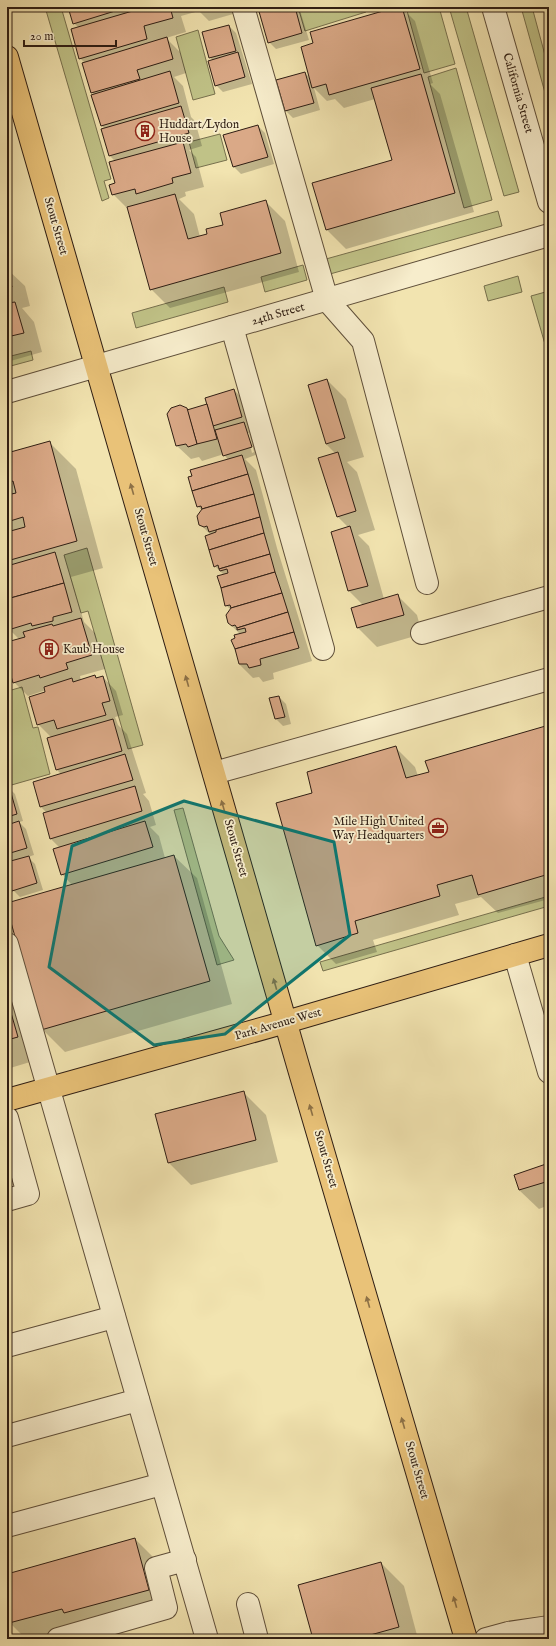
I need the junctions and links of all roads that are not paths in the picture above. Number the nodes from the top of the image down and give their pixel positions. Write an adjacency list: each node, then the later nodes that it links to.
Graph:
1 (243, 7): 6 (street)
2 (493, 7): 4 (street, California Street)
3 (7, 57): 8 (main road, Stout Street)
4 (549, 202)
5 (549, 235): 6 (street, 24th Street)
6 (327, 300): 7 (street, 24th Street); 10 (street)
7 (232, 327): 8 (street, 24th Street); 13 (street)
8 (96, 367): 9 (street, 24th Street); 15 (main road, Stout Street, one-way to 8)
9 (7, 392)
10 (427, 583)
11 (549, 597): 12 (street)
12 (422, 634)
13 (323, 649)
14 (549, 679): 15 (street)
15 (214, 773): 19 (main road, Stout Street, one-way to 15)
16 (7, 944): 21 (street)
17 (549, 945): 18 (main road, Park Avenue West)
18 (515, 955): 19 (main road, Park Avenue West); 20 (street)
19 (286, 1022): 21 (main road, Park Avenue West); 37 (main road, Stout Street, one-way to 19)
20 (549, 1072)
21 (49, 1088): 22 (main road, Park Avenue West); 25 (street)
22 (7, 1100)
23 (7, 1118): 24 (street)
24 (7, 1200)
25 (114, 1317): 26 (street); 27 (street)
26 (7, 1346)
27 (138, 1400): 28 (street); 29 (street)
28 (7, 1436)
29 (162, 1484): 30 (street); 31 (street)
30 (7, 1526)
31 (184, 1560): 34 (street); 35 (street)
32 (248, 1604): 36 (street)
33 (549, 1627): 38 (street)
34 (58, 1639)
35 (207, 1639)
36 (257, 1639)
37 (466, 1639)
38 (486, 1639)

